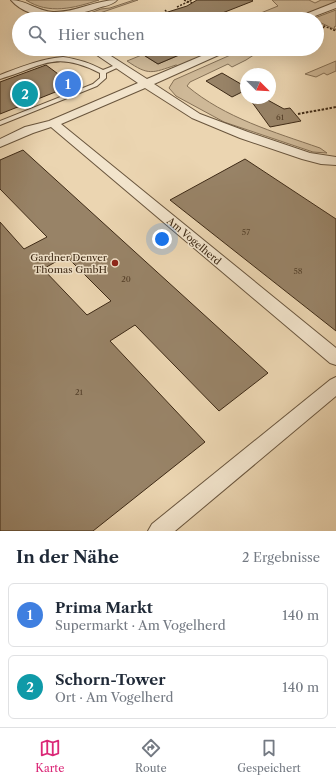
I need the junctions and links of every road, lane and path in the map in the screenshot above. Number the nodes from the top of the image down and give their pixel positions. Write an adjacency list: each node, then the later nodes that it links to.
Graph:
1 (15, 0): 9 (street)
2 (113, 0): 10 (street)
3 (184, 0): 5 (path)
4 (192, 0): 5 (path)
5 (189, 3): 7 (path)
6 (336, 6): 12 (street)
7 (177, 7)
8 (165, 10): 11 (path)
9 (36, 12)
10 (77, 12)
11 (167, 12)
12 (318, 12)
13 (325, 26): 14 (path)
14 (336, 31)
15 (103, 56): 17 (street)
16 (211, 56): 20 (street)
17 (118, 66): 18 (lane); 20 (street)
18 (103, 72): 19 (lane); 23 (lane)
19 (0, 77)
20 (146, 84): 24 (street); 26 (street)
21 (336, 107): 22 (path)
22 (298, 114)
23 (0, 123)
24 (53, 123): 25 (street); 27 (street, Am Vogelherd)
25 (0, 143)
26 (336, 161)
27 (336, 358)
28 (336, 385): 29 (street)
29 (159, 531)

